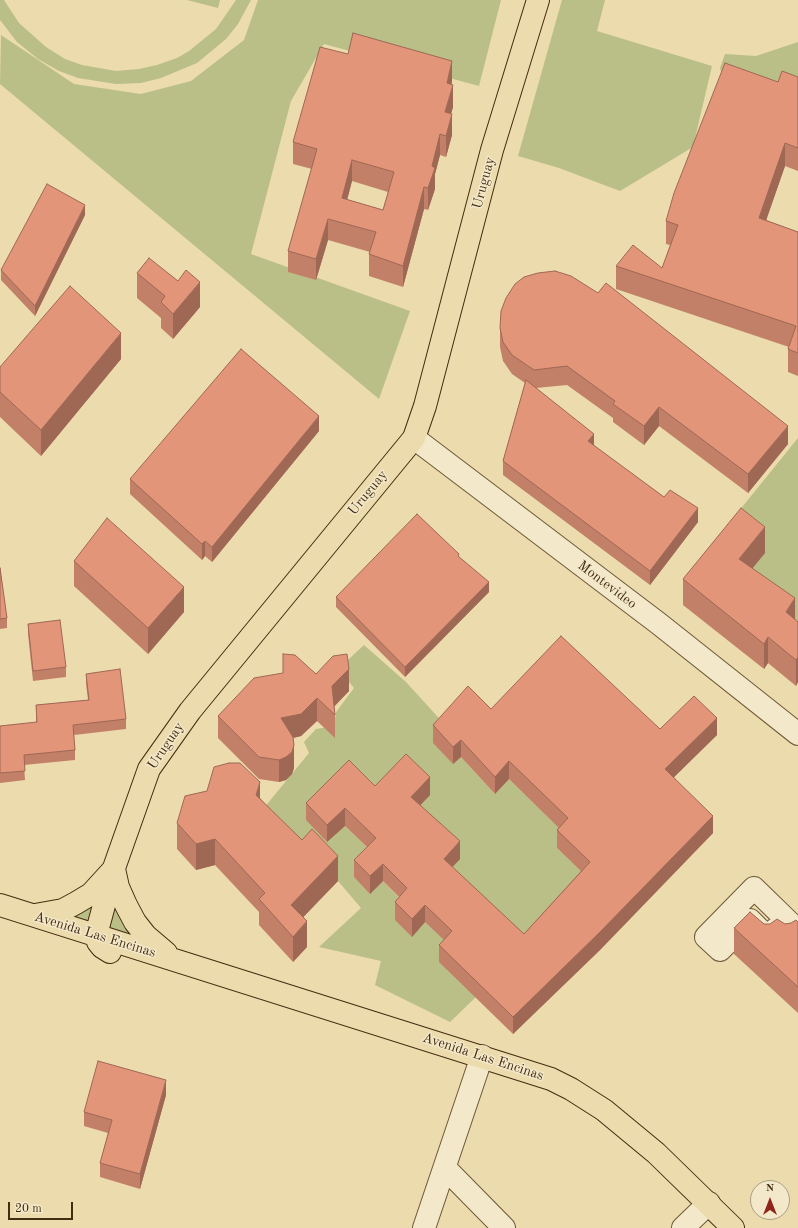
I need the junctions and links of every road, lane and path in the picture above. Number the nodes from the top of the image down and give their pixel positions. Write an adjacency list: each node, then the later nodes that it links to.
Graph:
1 (538, 0): 2 (main road, Uruguay)
2 (414, 438): 3 (street, Montevideo); 4 (main road, Uruguay)
3 (798, 734)
4 (114, 868): 6 (main road); 8 (main road, Uruguay); 11 (main road)
5 (0, 905): 6 (main road, Avenida Las Encinas)
6 (33, 916): 8 (main road, Avenida Las Encinas)
7 (0, 918): 9 (main road, Avenida Las Encinas)
8 (96, 935): 9 (main road); 10 (main road); 11 (main road, Avenida Las Encinas)
9 (76, 942): 10 (main road, Avenida Las Encinas)
10 (110, 952): 11 (main road, Avenida Las Encinas)
11 (181, 961): 12 (main road, Avenida Las Encinas)
12 (482, 1056): 13 (street); 14 (main road, Avenida Las Encinas)
13 (445, 1168): 15 (street); 16 (street)
14 (709, 1203): 17 (street); 18 (main road, Avenida Las Encinas)
15 (424, 1228)
16 (504, 1228)
17 (683, 1228)
18 (733, 1228)

